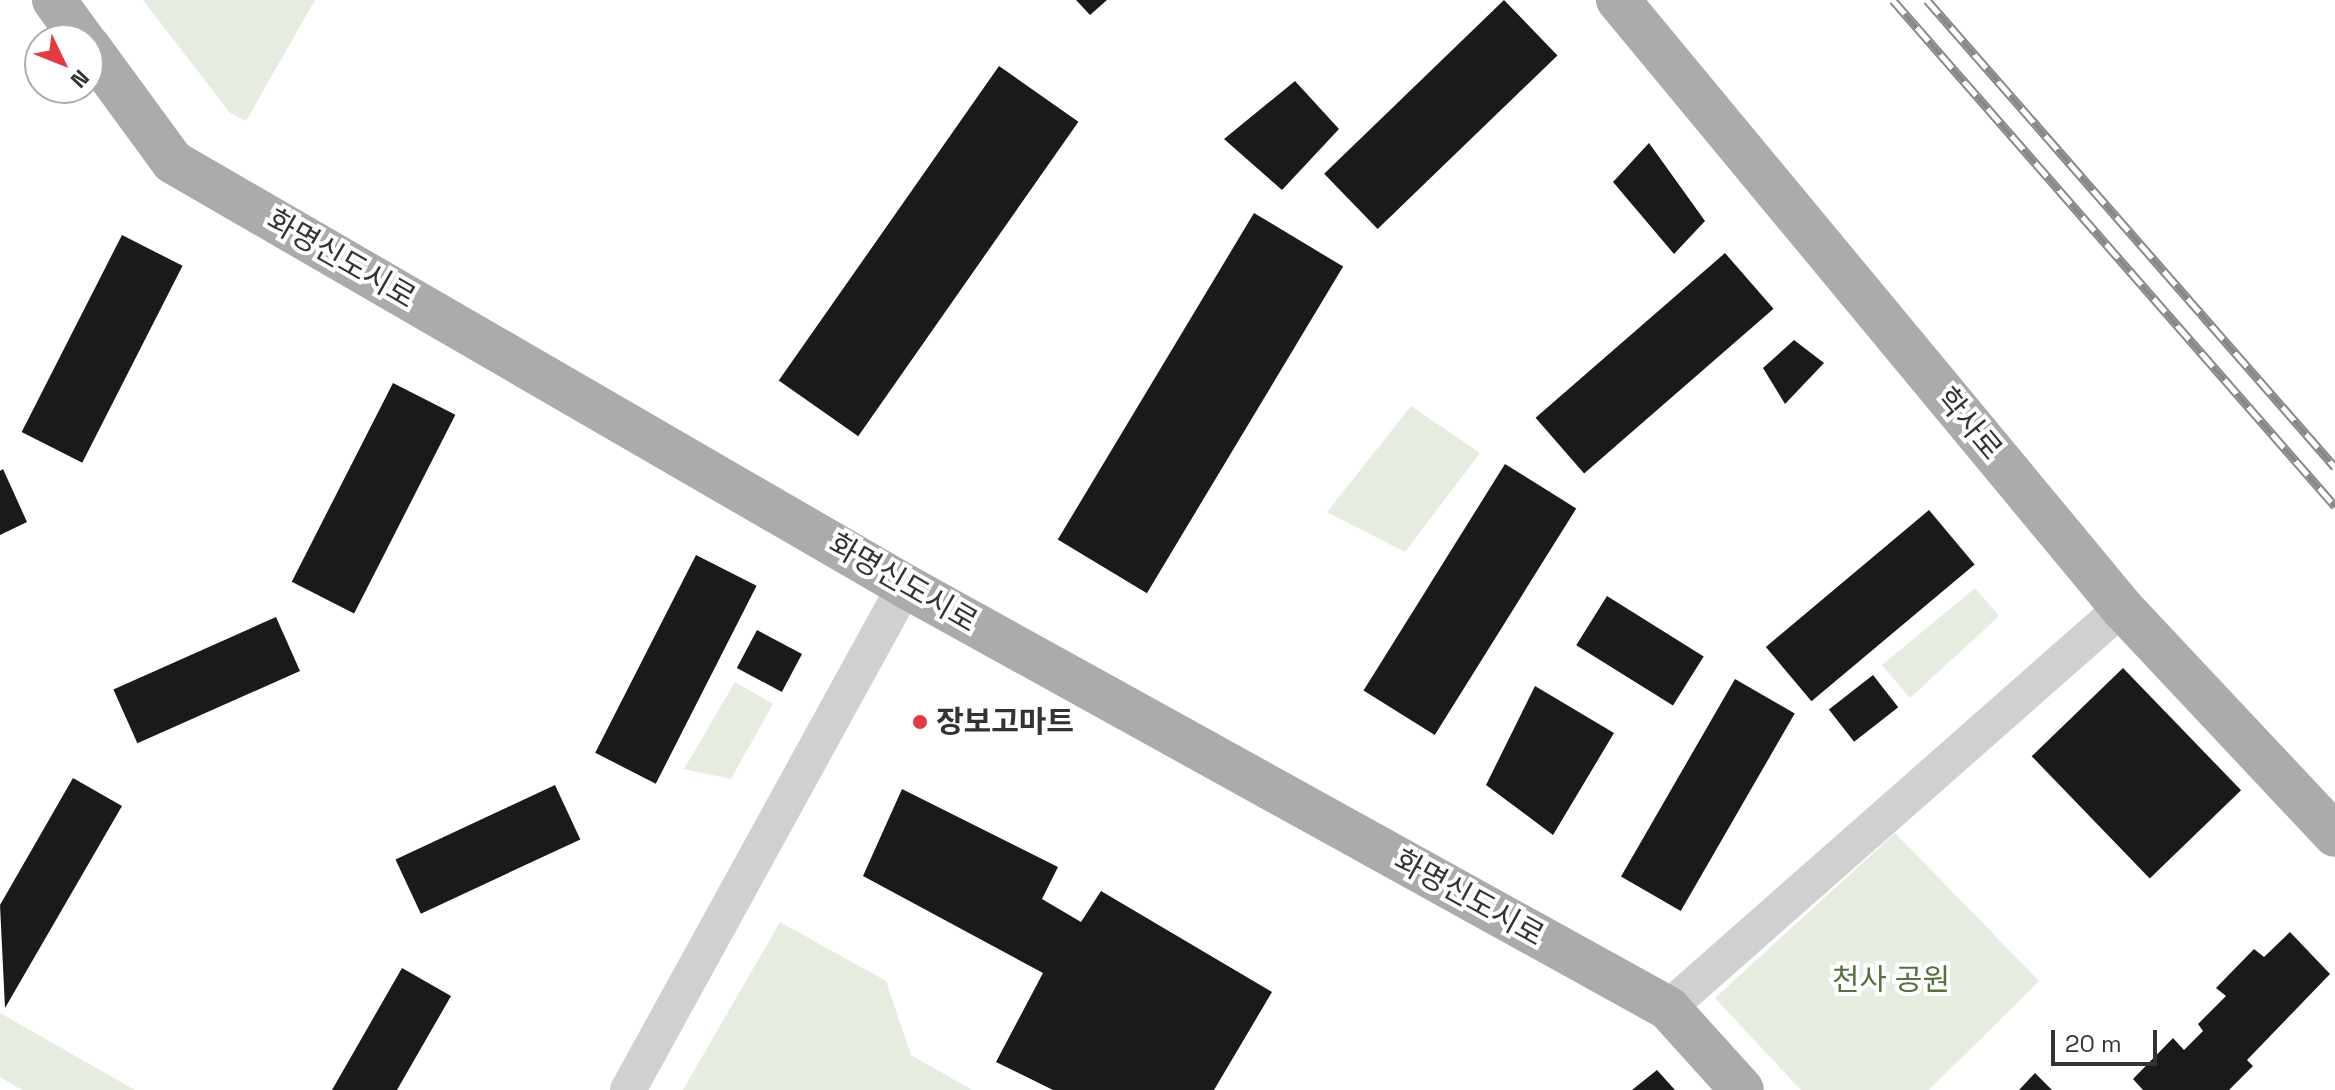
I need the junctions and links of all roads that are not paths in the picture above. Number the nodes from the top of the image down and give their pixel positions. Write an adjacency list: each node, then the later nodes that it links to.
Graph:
1 (54, 0): 3 (main road)
2 (1618, 0): 6 (main road, 학사로)
3 (71, 24)
4 (104, 68): 5 (main road, 화명신도시로)
5 (905, 586): 8 (main road, 화명신도시로); 9 (street)
6 (2122, 608): 7 (main road, 학사로); 8 (street)
7 (2335, 835)
8 (1668, 1008): 10 (main road, 화명신도시로)
9 (628, 1090)
10 (1742, 1090)

